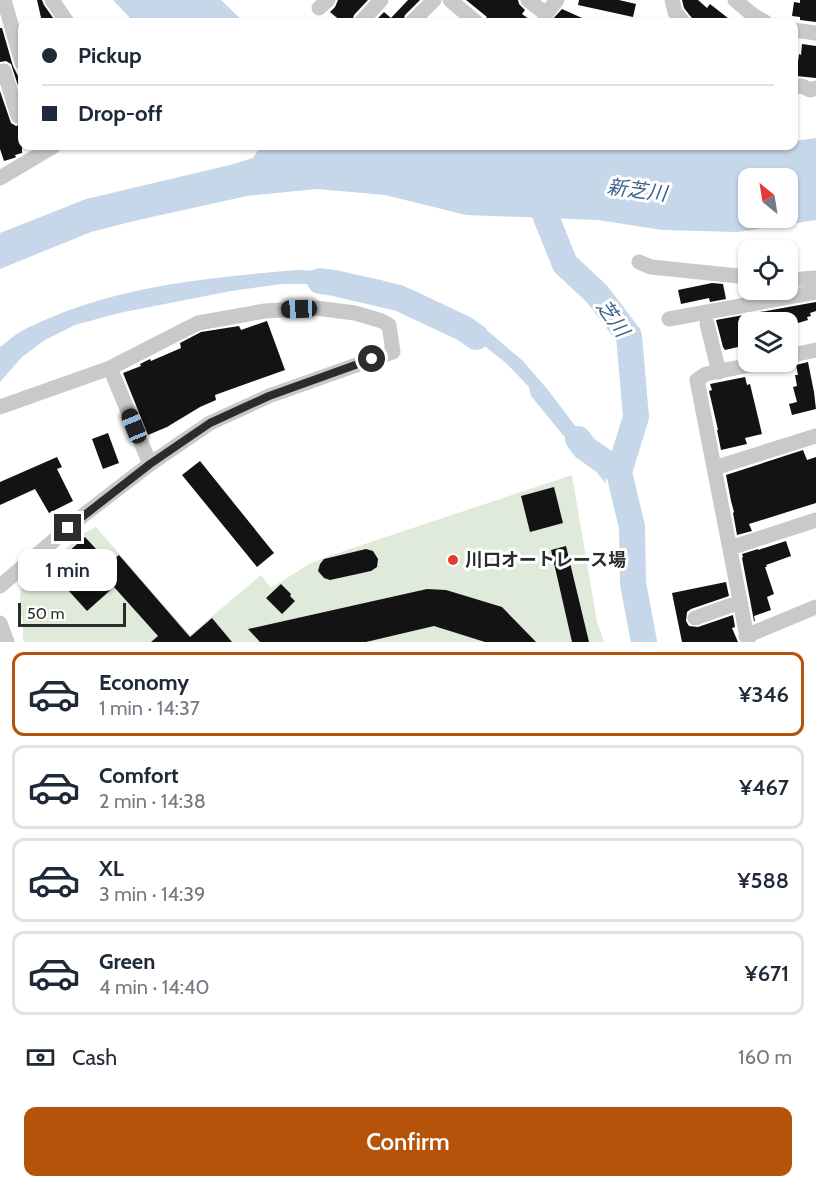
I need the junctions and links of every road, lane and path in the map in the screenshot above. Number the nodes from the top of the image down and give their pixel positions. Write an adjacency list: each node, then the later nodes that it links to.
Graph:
1 (4, 0): 18 (street)
2 (52, 0): 10 (street)
3 (381, 0): 11 (street)
4 (434, 0): 12 (street)
5 (528, 0): 6 (street)
6 (557, 0)
7 (672, 0): 14 (street)
8 (735, 0): 15 (street)
9 (454, 4): 13 (street)
10 (64, 18)
11 (365, 18)
12 (416, 18)
13 (471, 18)
14 (680, 18)
15 (758, 18)
16 (798, 31): 17 (street)
17 (816, 33)
18 (18, 50)
19 (18, 66): 20 (street)
20 (2, 72): 23 (street)
21 (798, 86): 22 (street)
22 (816, 88)
23 (18, 116)
24 (47, 150): 25 (street)
25 (0, 178)
26 (639, 261): 27 (street)
27 (738, 276)
28 (816, 278): 29 (street)
29 (798, 279)
30 (816, 292): 31 (street)
31 (669, 319)
32 (707, 324): 37 (street)
33 (816, 350): 34 (street)
34 (798, 354)
35 (110, 368): 38 (street); 40 (street); 40 (street)
36 (738, 368): 37 (street)
37 (719, 372): 41 (street)
38 (0, 407)
39 (816, 435): 41 (street)
40 (150, 464): 44 (street)
41 (714, 468): 43 (street)
42 (816, 520): 43 (street)
43 (729, 548): 45 (street)
44 (0, 586)
45 (740, 602): 47 (street); 49 (street)
46 (816, 607): 49 (street)
47 (695, 618)
48 (0, 623): 50 (street)
49 (747, 639)
50 (7, 642)

